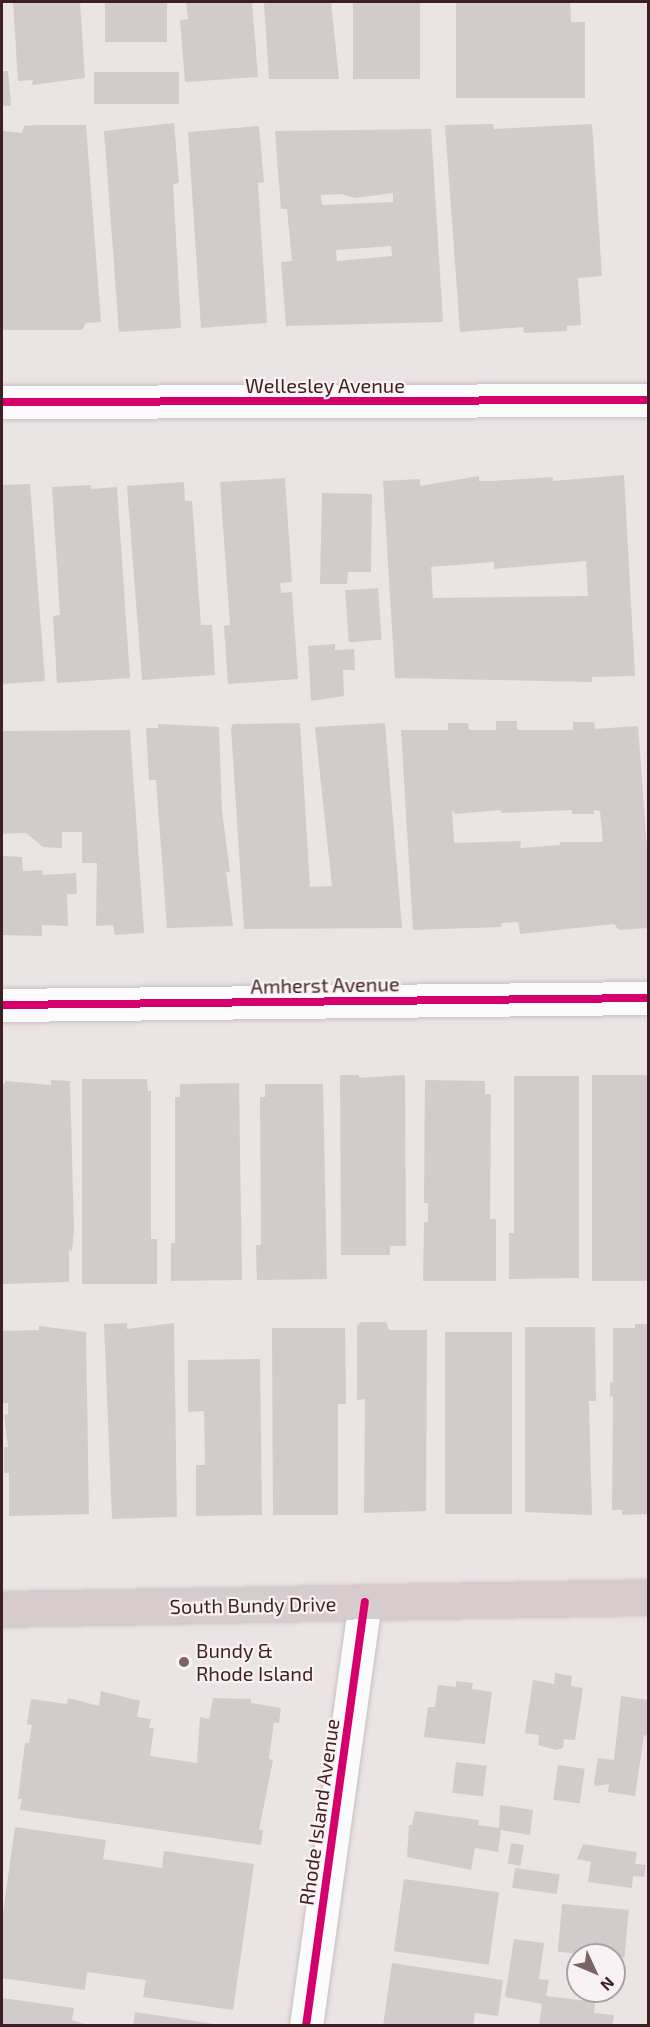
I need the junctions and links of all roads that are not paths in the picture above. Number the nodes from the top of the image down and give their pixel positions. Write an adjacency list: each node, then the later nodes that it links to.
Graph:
1 (648, 400): 2 (street, Wellesley Avenue)
2 (2, 402)
3 (648, 998): 4 (street, Amherst Avenue)
4 (2, 1005)
5 (648, 1597): 6 (main road, South Bundy Drive)
6 (365, 1602): 7 (main road, South Bundy Drive); 8 (street, Rhode Island Avenue)
7 (2, 1609)
8 (306, 2025)

